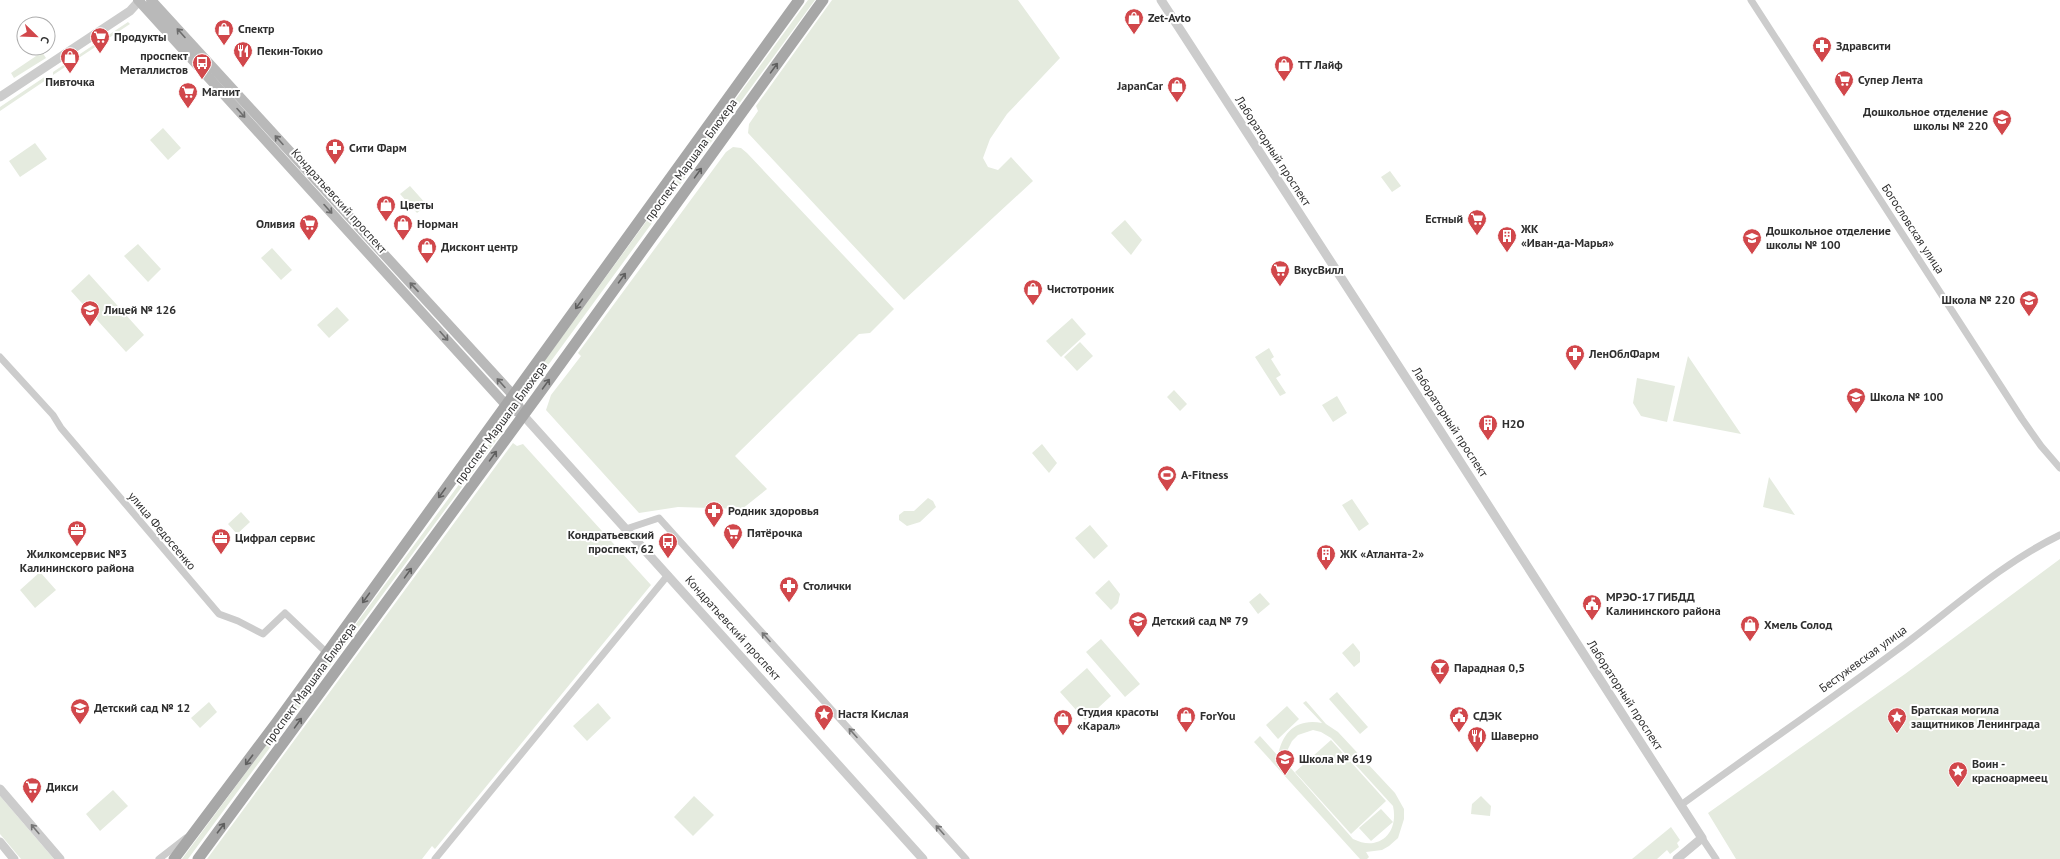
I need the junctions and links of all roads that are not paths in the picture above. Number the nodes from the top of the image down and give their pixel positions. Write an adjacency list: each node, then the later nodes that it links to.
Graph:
1 (139, 0): 7 (street); 9 (main road, Кондратьевский проспект, one-way to 9)
2 (151, 0): 9 (main road, Кондратьевский проспект, one-way to 2)
3 (799, 0): 9 (main road, проспект Маршала Блюхера, one-way to 9)
4 (823, 0): 10 (main road, проспект Маршала Блюхера, one-way to 4)
5 (1161, 0): 17 (street, Лабораторный проспект)
6 (1751, 0): 11 (street, Богословская улица)
7 (0, 97)
8 (0, 357): 15 (street, улица Федосеенко)
9 (509, 400): 10 (main road, Кондратьевский проспект); 15 (main road, проспект Маршала Блюхера, one-way to 15)
10 (523, 415): 12 (street, Кондратьевский проспект); 25 (main road, проспект Маршала Блюхера, one-way to 10)
11 (2060, 468)
12 (626, 529): 14 (street, Кондратьевский проспект); 28 (street, one-way to 12)
13 (2060, 535): 17 (street, Бестужевская улица)
14 (668, 575): 26 (street); 27 (street, Кондратьевский проспект)
15 (327, 652): 18 (main road, проспект Маршала Блюхера, one-way to 18)
16 (0, 789): 22 (street, one-way to 16)
17 (1680, 805): 19 (street, Лабораторный проспект)
18 (197, 829): 23 (street); 24 (main road, проспект Маршала Блюхера)
19 (1702, 838): 29 (street); 30 (street, Лабораторный проспект)
20 (0, 842): 21 (street)
21 (14, 859)
22 (60, 859)
23 (160, 859)
24 (174, 859)
25 (198, 859)
26 (435, 859)
27 (923, 859)
28 (966, 859)
29 (1677, 859)
30 (1716, 859)

